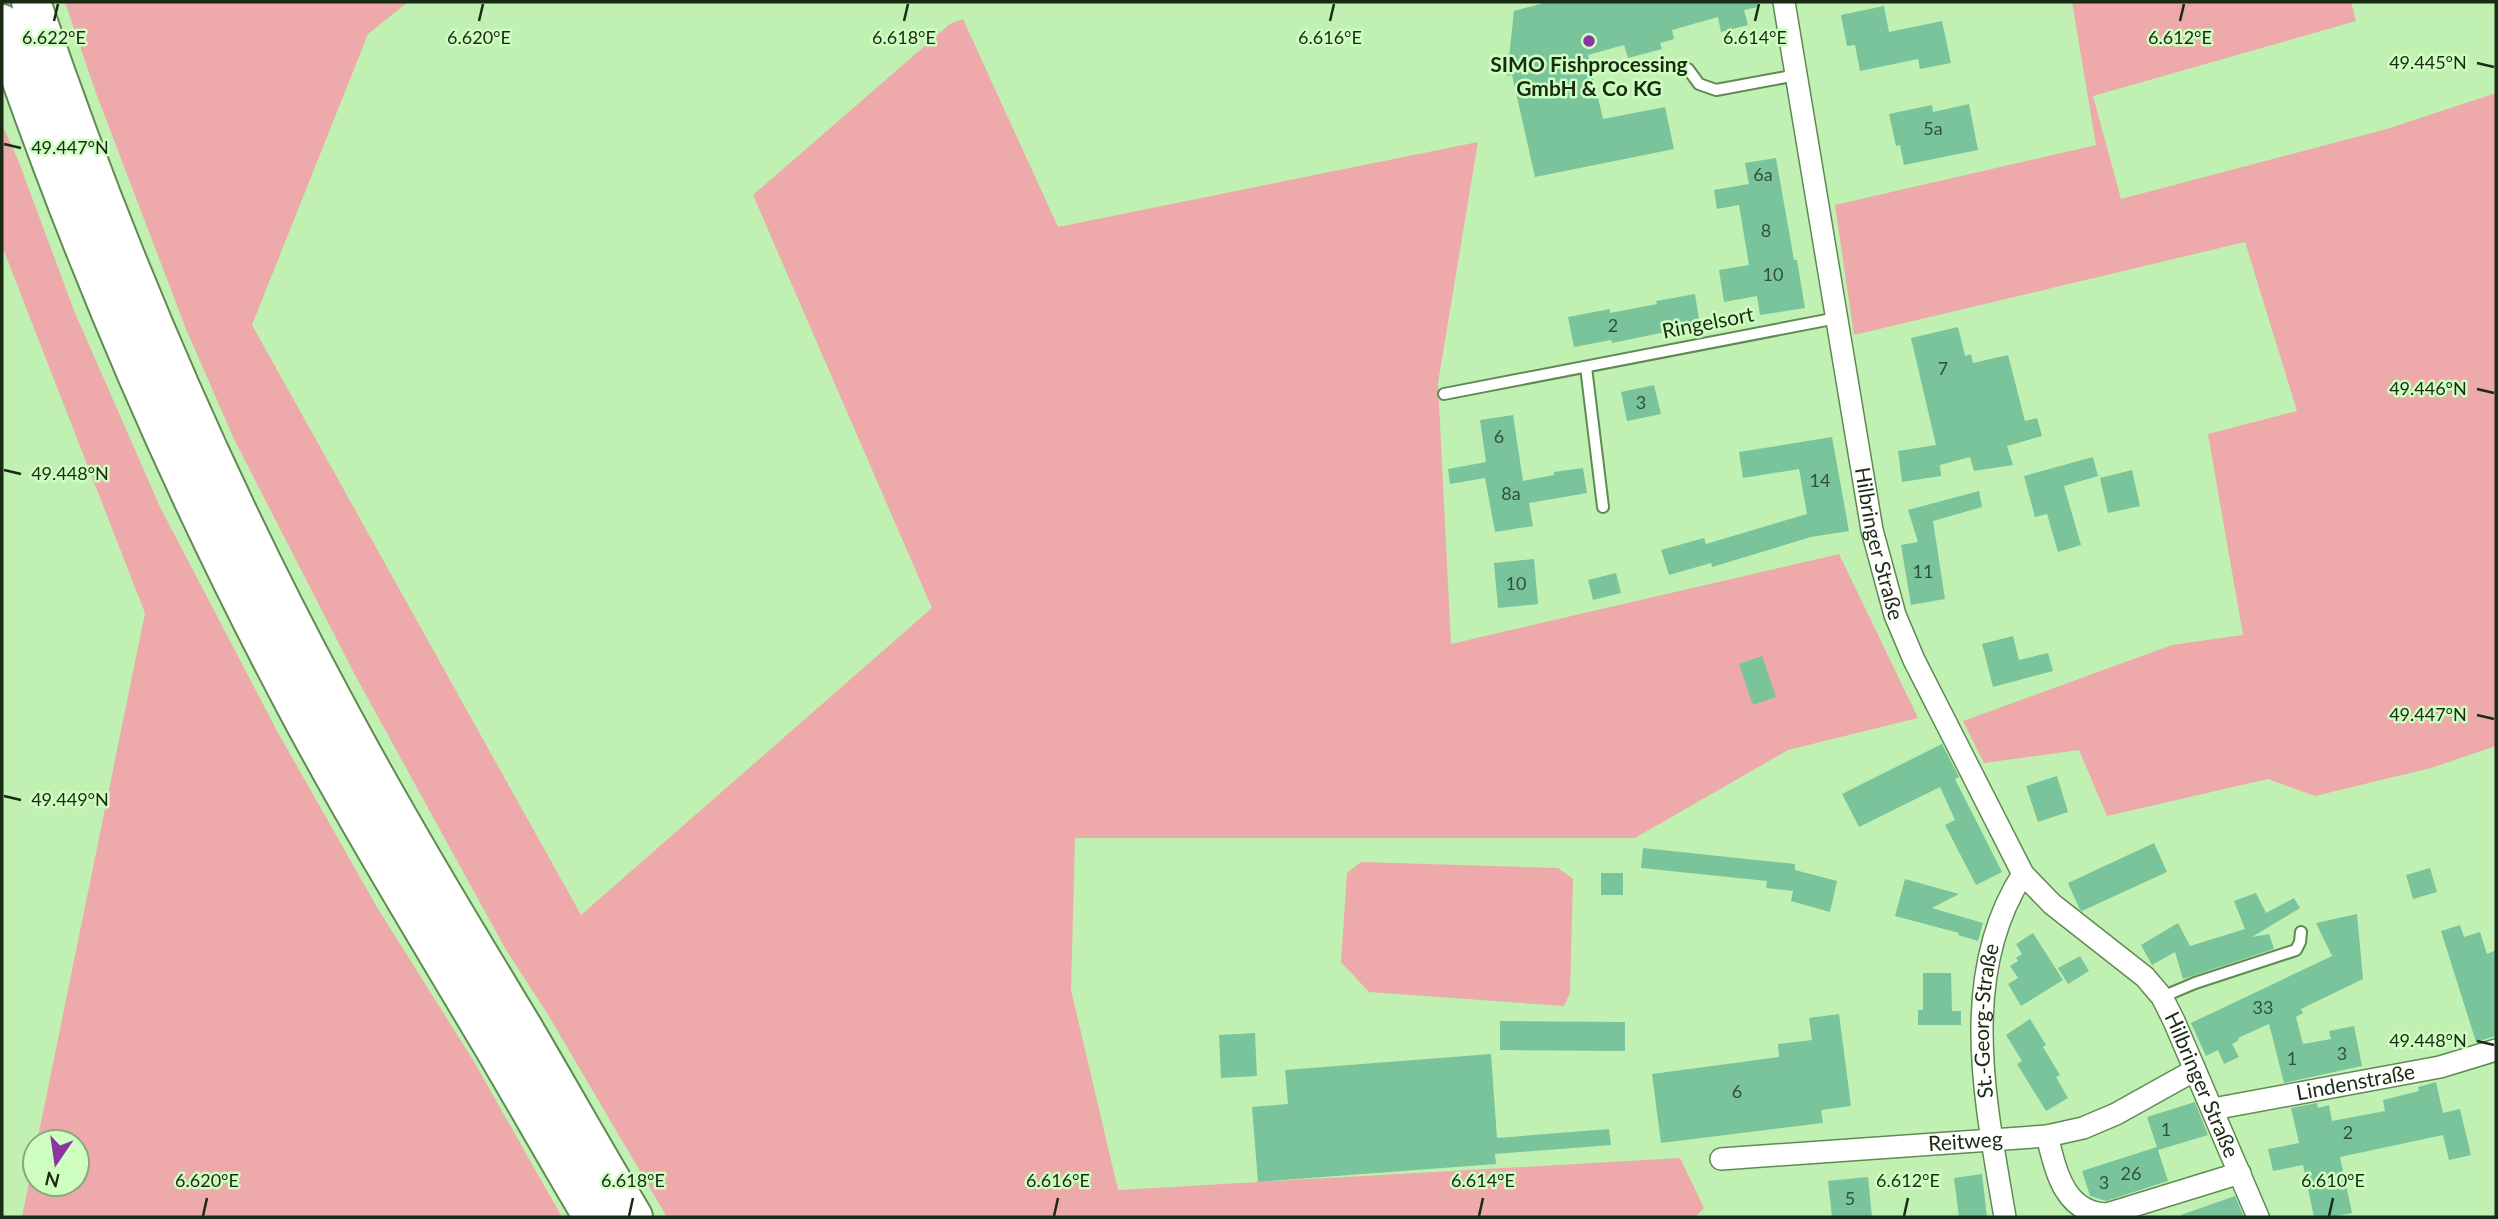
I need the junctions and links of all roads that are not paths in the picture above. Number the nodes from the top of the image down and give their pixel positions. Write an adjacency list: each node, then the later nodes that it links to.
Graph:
1 (31, 2): 12 (highway)
2 (1784, 2): 5 (street, Hilbringer Straße)
3 (2, 24): 12 (highway)
4 (1688, 69): 5 (lane)
5 (1797, 75): 6 (street, Hilbringer Straße)
6 (1837, 318): 7 (lane, Ringelsort); 10 (street, Hilbringer Straße)
7 (1586, 367): 8 (lane, Ringelsort); 9 (lane)
8 (1444, 394)
9 (1603, 508)
10 (2023, 874): 13 (street, Hilbringer Straße); 19 (street, St.-Georg-Straße)
11 (2301, 932): 13 (lane, Hilbringer Straße)
12 (467, 971): 14 (highway)
13 (2162, 997): 16 (street, Hilbringer Straße)
14 (508, 1038): 22 (highway); 23 (highway)
15 (2496, 1050): 17 (street, Lindenstraße)
16 (2195, 1070): 17 (street, Hilbringer Straße); 18 (street, Reitweg)
17 (2213, 1109): 21 (street, Hilbringer Straße)
18 (2047, 1136): 19 (street, Reitweg); 21 (street, Hilbringer Straße)
19 (1992, 1140): 20 (street, Reitweg); 24 (street, St.-Georg-Straße)
20 (1721, 1159)
21 (2240, 1173): 25 (street, Hilbringer Straße)
22 (593, 1217)
23 (633, 1217)
24 (2005, 1217)
25 (2258, 1217)

